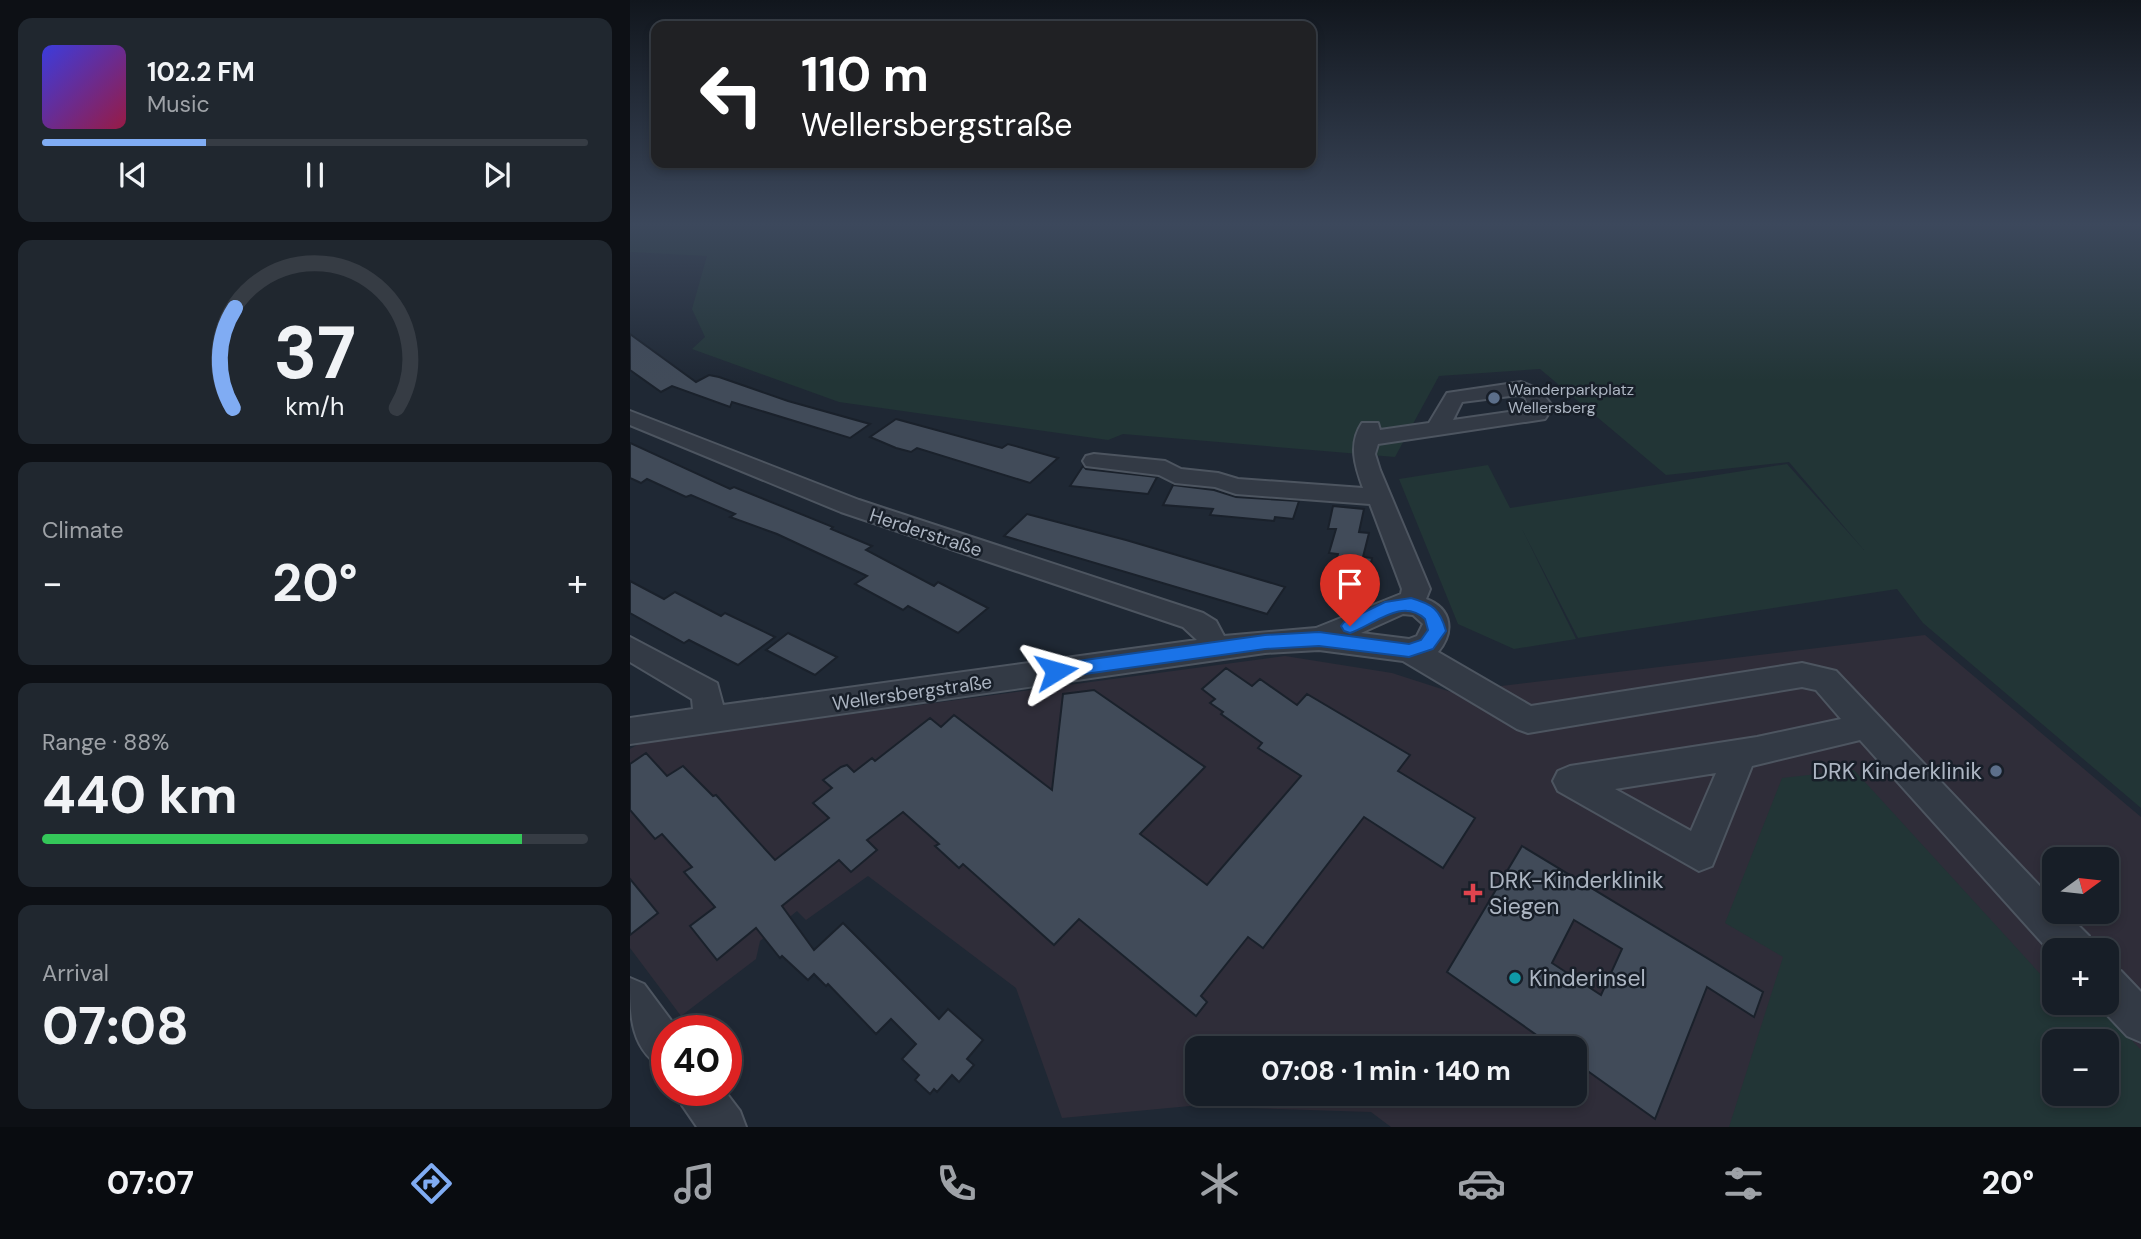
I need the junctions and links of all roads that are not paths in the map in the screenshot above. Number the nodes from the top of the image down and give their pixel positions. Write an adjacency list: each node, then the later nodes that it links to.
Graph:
1 (630, 416): 9 (street, Herderstraße)
2 (1437, 429): 3 (street)
3 (1368, 434): 5 (street)
4 (1094, 461): 5 (street)
5 (1377, 497): 6 (street)
6 (1411, 604): 7 (street, Wellersbergstraße); 10 (street)
7 (1319, 639): 9 (street, Wellersbergstraße); 10 (street, Wellersbergstraße)
8 (630, 648): 11 (street)
9 (1215, 648): 11 (street, Wellersbergstraße)
10 (1409, 650): 12 (street)
11 (710, 721): 13 (street, Wellersbergstraße)
12 (1866, 725): 14 (street); 15 (street)
13 (630, 731)
14 (1741, 752): 14 (street)
15 (2064, 938)
16 (630, 998): 19 (street)
17 (2119, 998): 18 (street)
18 (2141, 1022)
19 (651, 1026)
20 (709, 1106): 21 (street)
21 (724, 1127)

